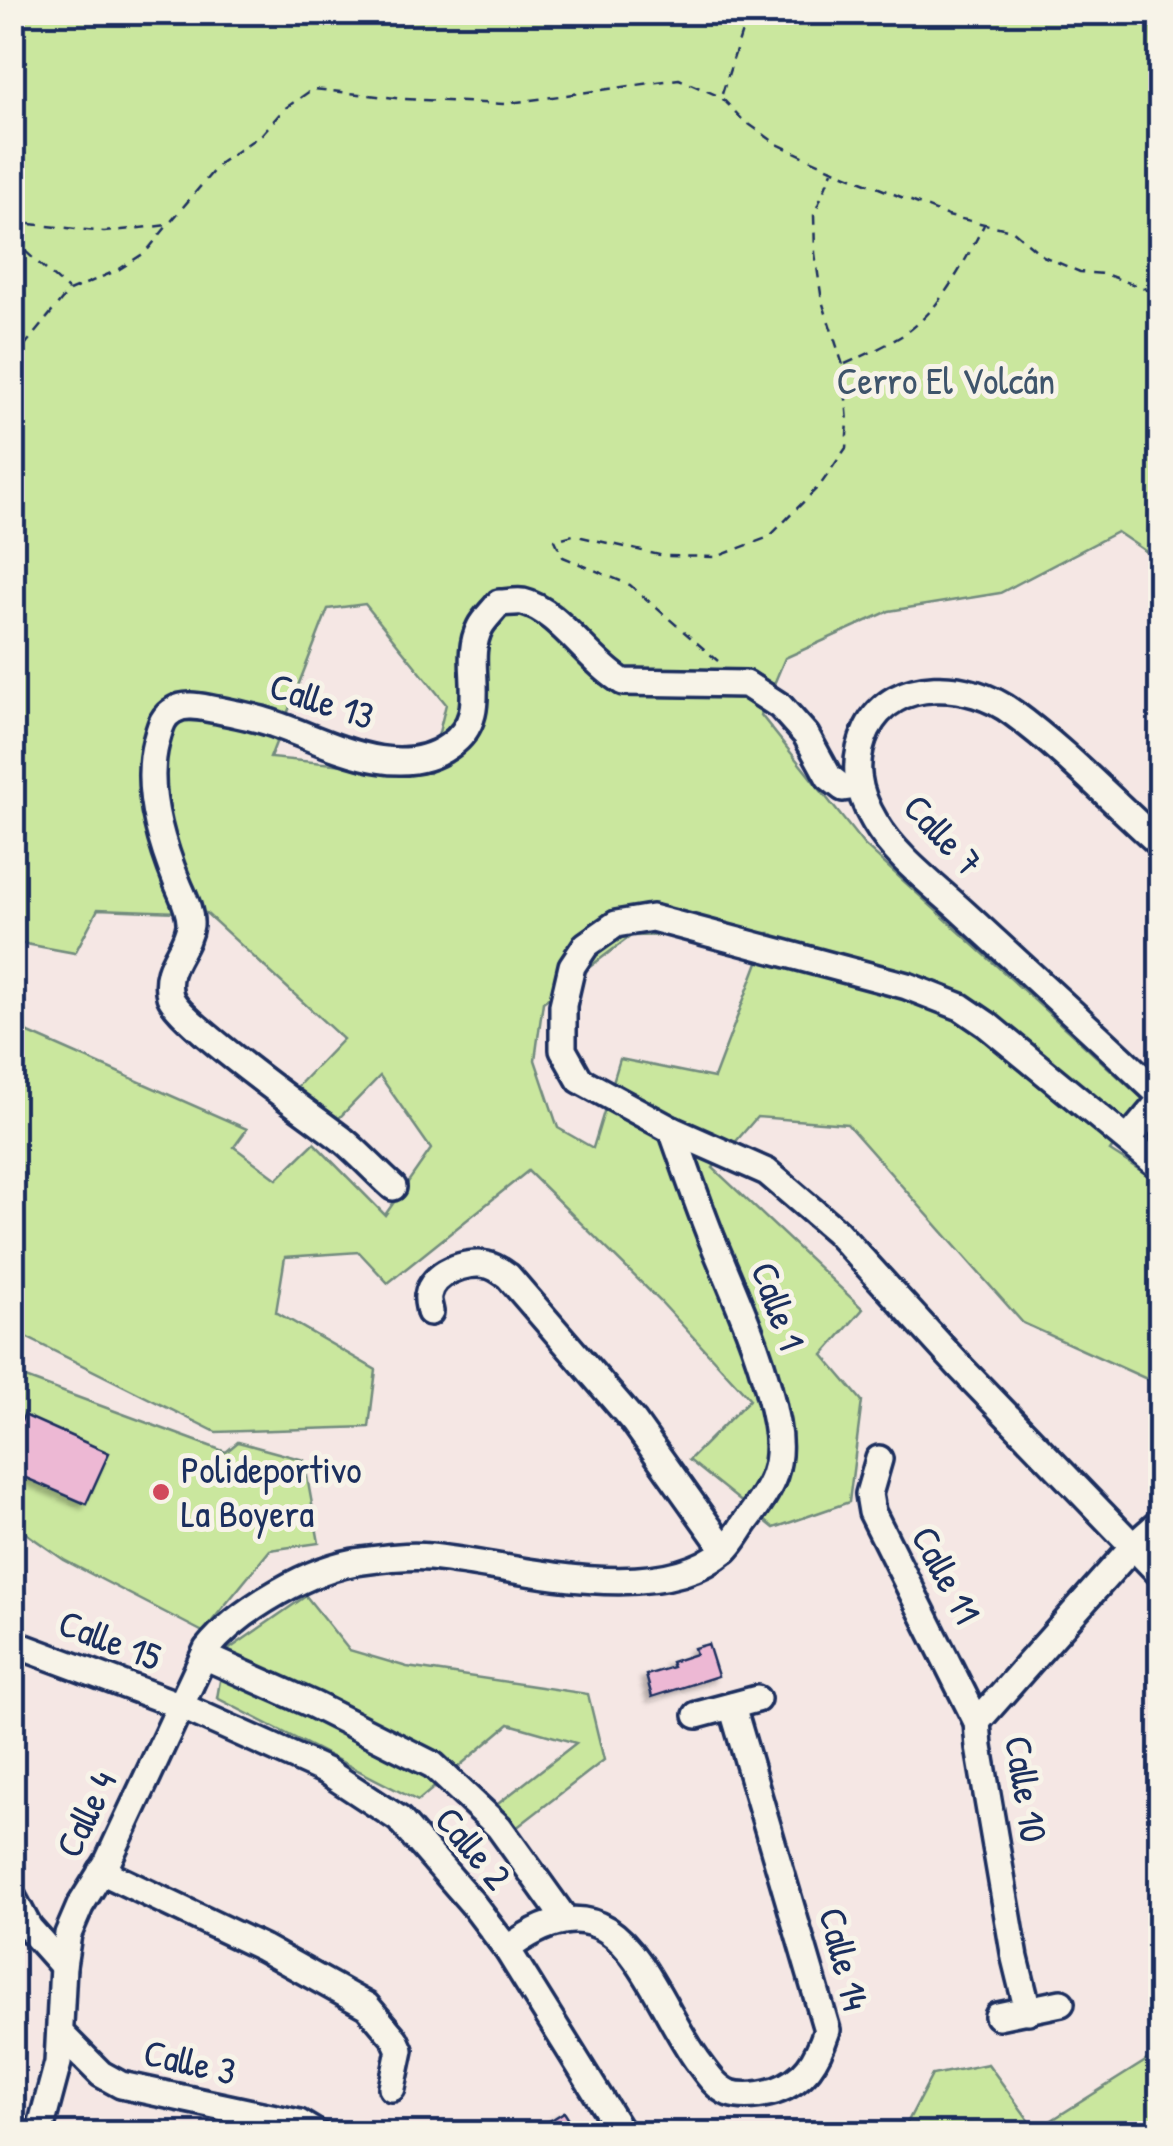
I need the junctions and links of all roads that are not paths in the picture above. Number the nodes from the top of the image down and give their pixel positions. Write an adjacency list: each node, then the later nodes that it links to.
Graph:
1 (857, 786): 2 (street, Calle 7); 3 (street, Calle 7); 7 (street, Calle 13)
2 (1160, 844)
3 (1160, 1098): 5 (street, Calle 7)
4 (672, 1130): 5 (street); 11 (street, Calle 1); 12 (street, Calle 1)
5 (1128, 1138): 6 (street)
6 (1160, 1167)
7 (393, 1188)
8 (430, 1312): 12 (street)
9 (880, 1459): 18 (street, Calle 11)
10 (1160, 1522): 11 (street, Calle 10)
11 (1134, 1545): 13 (street, Calle 1); 18 (street, Calle 10)
12 (725, 1550): 15 (street, Calle 1)
13 (1160, 1574)
14 (12, 1643): 16 (street, Calle 15)
15 (204, 1656): 16 (street, Calle 1); 21 (street)
16 (181, 1706): 19 (street, Calle 4); 22 (street, Calle 2)
17 (697, 1716): 21 (street, Calle 14)
18 (977, 1722): 25 (street, Calle 10)
19 (101, 1871): 23 (street, Calle 4); 28 (street)
20 (12, 1896): 23 (street)
21 (564, 1918): 22 (street)
22 (507, 1949): 31 (street, Calle 2)
23 (63, 1966): 27 (street, Calle 4)
24 (1061, 2004): 25 (street)
25 (1028, 2011): 26 (street)
26 (998, 2016)
27 (62, 2034): 29 (street, Calle 4); 30 (street, Calle 3)
28 (392, 2088)
29 (38, 2134)
30 (318, 2134)
31 (622, 2134)

